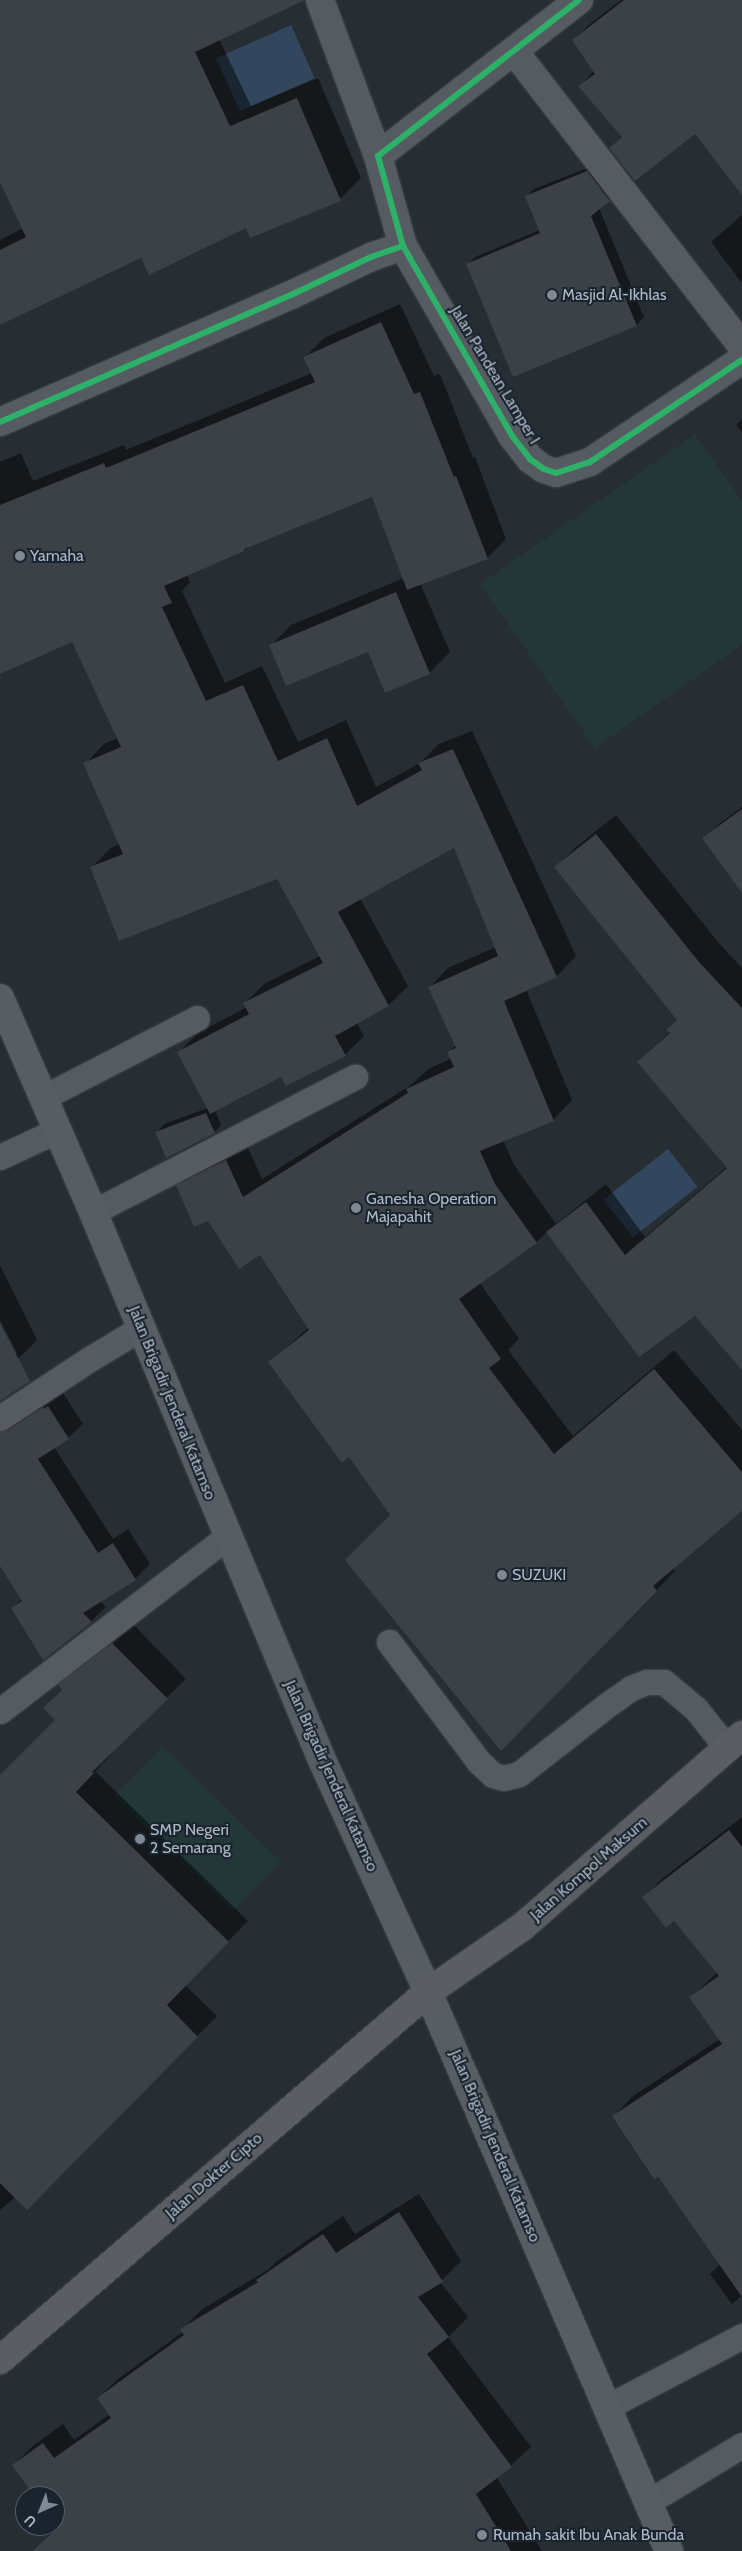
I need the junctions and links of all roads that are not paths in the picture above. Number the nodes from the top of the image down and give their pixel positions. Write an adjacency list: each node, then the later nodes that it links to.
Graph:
1 (320, 0): 4 (street, Jalan Pandean Lamper I)
2 (579, 0): 3 (street)
3 (514, 50): 4 (street); 6 (street)
4 (378, 156): 5 (street, Jalan Pandean Lamper I)
5 (403, 246): 7 (street, Jalan Pandean Lamper I); 8 (street)
6 (742, 346)
7 (742, 360)
8 (0, 422)
9 (0, 998): 12 (main road, Jalan Brigadir Jenderal Katamso)
10 (197, 1018): 12 (lane)
11 (355, 1077): 15 (lane)
12 (44, 1097): 13 (main road, Jalan Brigadir Jenderal Katamso)
13 (58, 1130): 14 (lane); 15 (main road, Jalan Brigadir Jenderal Katamso)
14 (0, 1158)
15 (93, 1212): 16 (main road, Jalan Brigadir Jenderal Katamso)
16 (141, 1328): 17 (lane); 18 (main road, Jalan Brigadir Jenderal Katamso)
17 (0, 1418)
18 (228, 1537): 20 (lane); 22 (main road, Jalan Brigadir Jenderal Katamso)
19 (389, 1642): 21 (lane)
20 (0, 1711)
21 (735, 1742): 22 (highway, Jalan Kompol Maksum)
22 (428, 1992): 24 (highway, Jalan Dokter Cipto); 25 (main road, Jalan Brigadir Jenderal Katamso)
23 (742, 2336): 25 (lane)
24 (0, 2360)
25 (607, 2406): 27 (main road, Jalan Brigadir Jenderal Katamso)
26 (742, 2445): 27 (lane)
27 (648, 2502): 28 (main road, Jalan Brigadir Jenderal Katamso)
28 (669, 2551)

